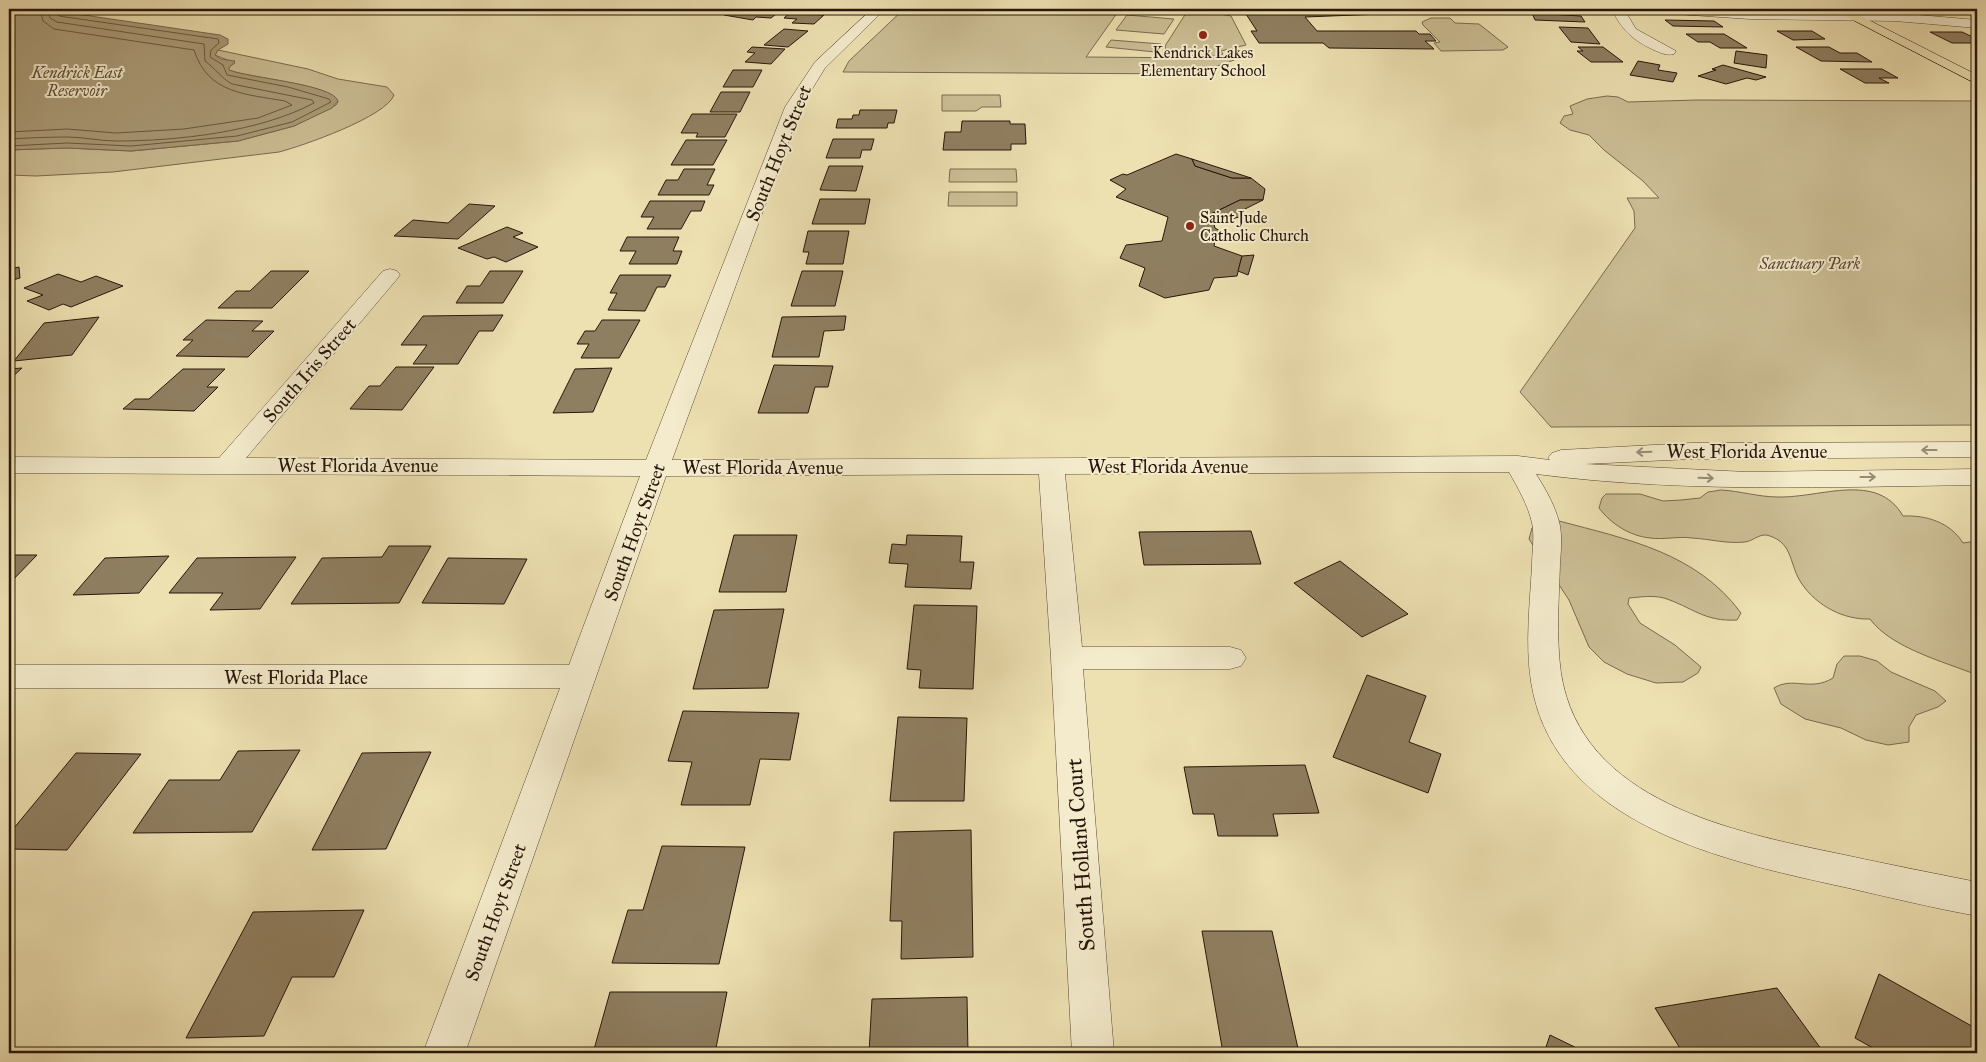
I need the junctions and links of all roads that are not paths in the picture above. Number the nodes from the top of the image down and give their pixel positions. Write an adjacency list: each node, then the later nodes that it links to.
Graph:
1 (878, 9): 15 (street, South Hoyt Street)
2 (1618, 9): 7 (street)
3 (1661, 9): 5 (street)
4 (1838, 9): 5 (main road)
5 (1852, 16): 6 (street); 8 (main road)
6 (1977, 24)
7 (1669, 51)
8 (1977, 80)
9 (390, 275): 12 (street, South Iris Street)
10 (1977, 449): 13 (street, West Florida Avenue, one-way to 13)
11 (9, 464): 12 (street, West Florida Avenue)
12 (228, 464): 15 (street, West Florida Avenue)
13 (1518, 464): 14 (street, West Florida Avenue); 16 (street, West Florida Avenue, one-way to 16); 21 (street)
14 (1051, 466): 15 (street, West Florida Avenue); 17 (street, South Holland Court)
15 (656, 468): 19 (street, South Hoyt Street)
16 (1977, 477)
17 (1067, 658): 18 (street); 23 (street, South Holland Court)
18 (1230, 658)
19 (582, 676): 20 (street, West Florida Place); 22 (street, South Hoyt Street)
20 (15, 685)
21 (1977, 899)
22 (444, 1053)
23 (1093, 1053)

